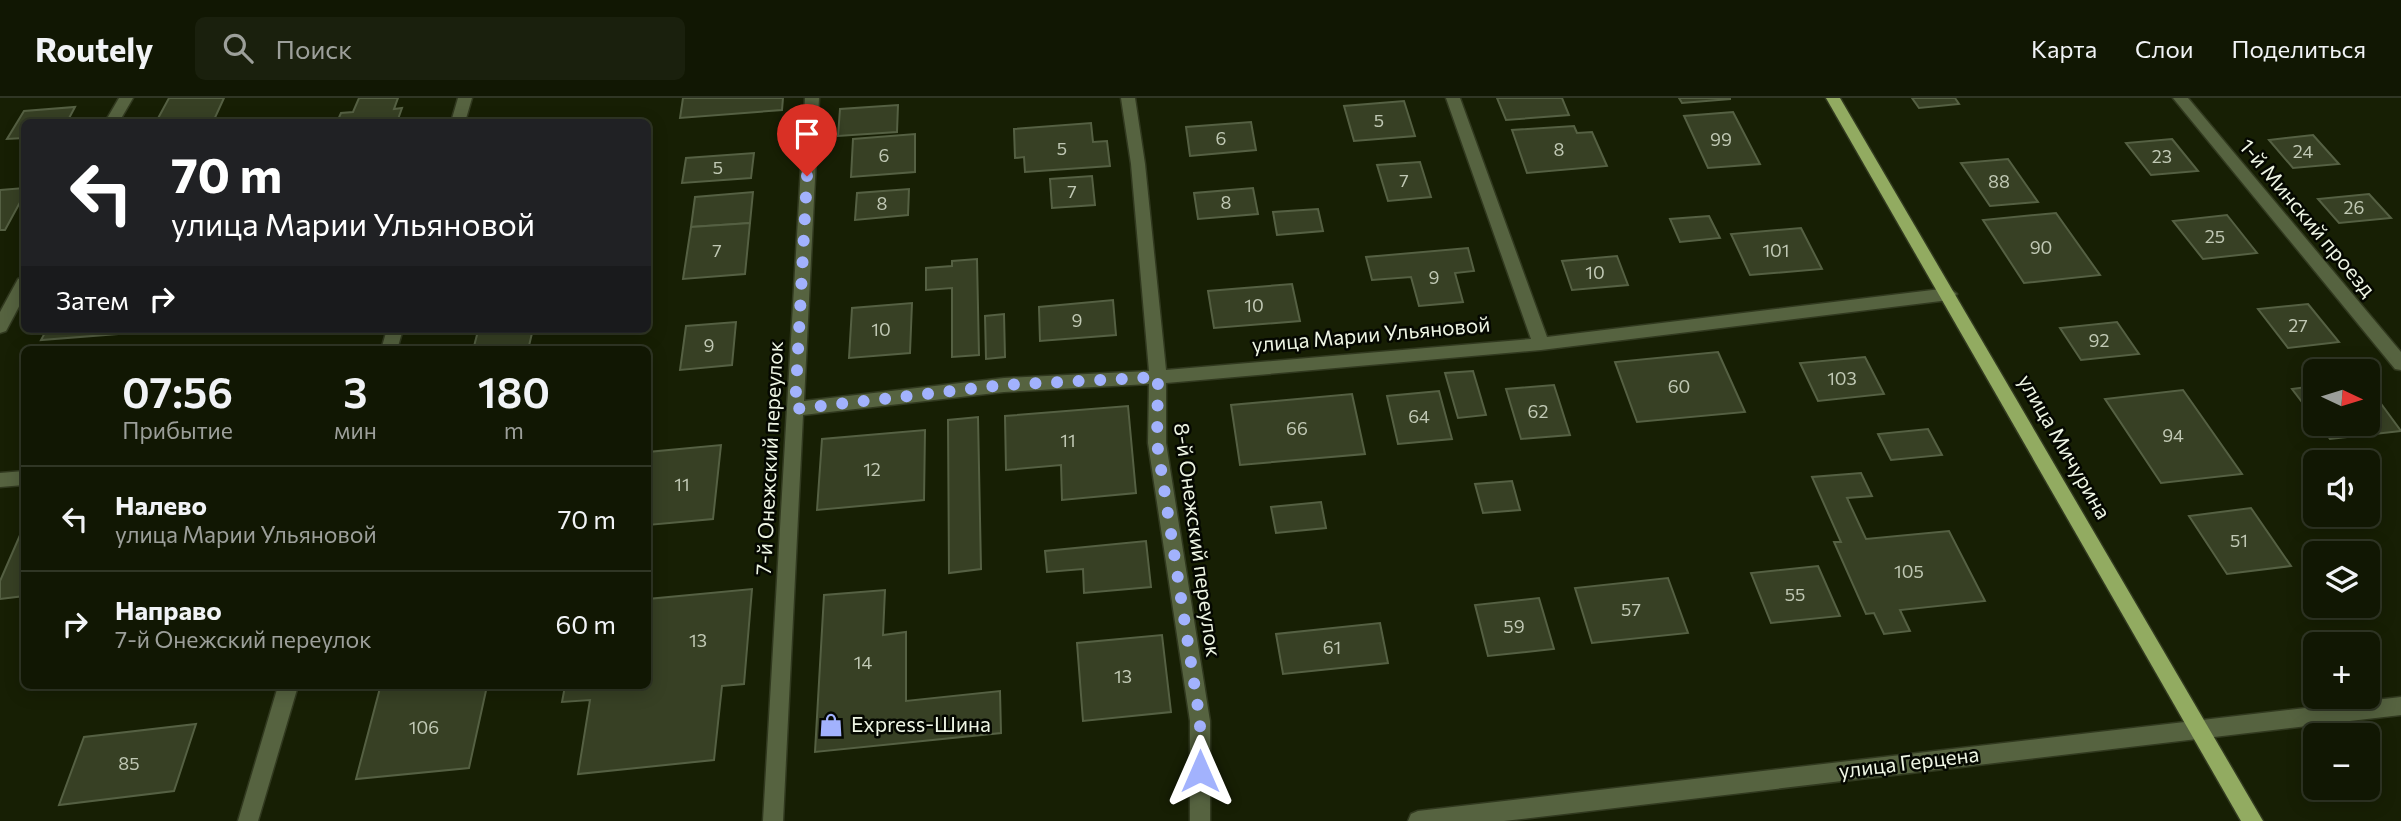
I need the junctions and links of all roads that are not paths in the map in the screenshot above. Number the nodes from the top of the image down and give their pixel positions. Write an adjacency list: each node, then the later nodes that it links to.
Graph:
1 (126, 98): 8 (street)
2 (465, 98): 9 (street)
3 (812, 98): 16 (street, 7-й Онежский переулок)
4 (1128, 98): 15 (street, 8-й Онежский переулок)
5 (1453, 98): 13 (street)
6 (1833, 98): 11 (main road, улица Мичурина)
7 (2180, 98): 14 (street, 1-й Минский проезд)
8 (114, 119)
9 (459, 119)
10 (21, 288): 12 (street)
11 (1949, 294): 13 (street, улица Марии Ульяновой); 21 (main road, улица Мичурина)
12 (0, 327)
13 (1541, 344): 15 (street, улица Марии Ульяновой)
14 (2401, 365)
15 (1158, 377): 16 (street, улица Марии Ульяновой); 24 (street, 8-й Онежский переулок)
16 (795, 409): 23 (street, 7-й Онежский переулок)
17 (21, 478): 18 (street)
18 (0, 480)
19 (287, 689): 22 (street)
20 (2401, 706): 21 (street, улица Герцена)
21 (2200, 728): 25 (street, улица Герцена); 26 (main road, улица Мичурина)
22 (248, 821)
23 (773, 821)
24 (1200, 821)
25 (1418, 821)
26 (2253, 821)

